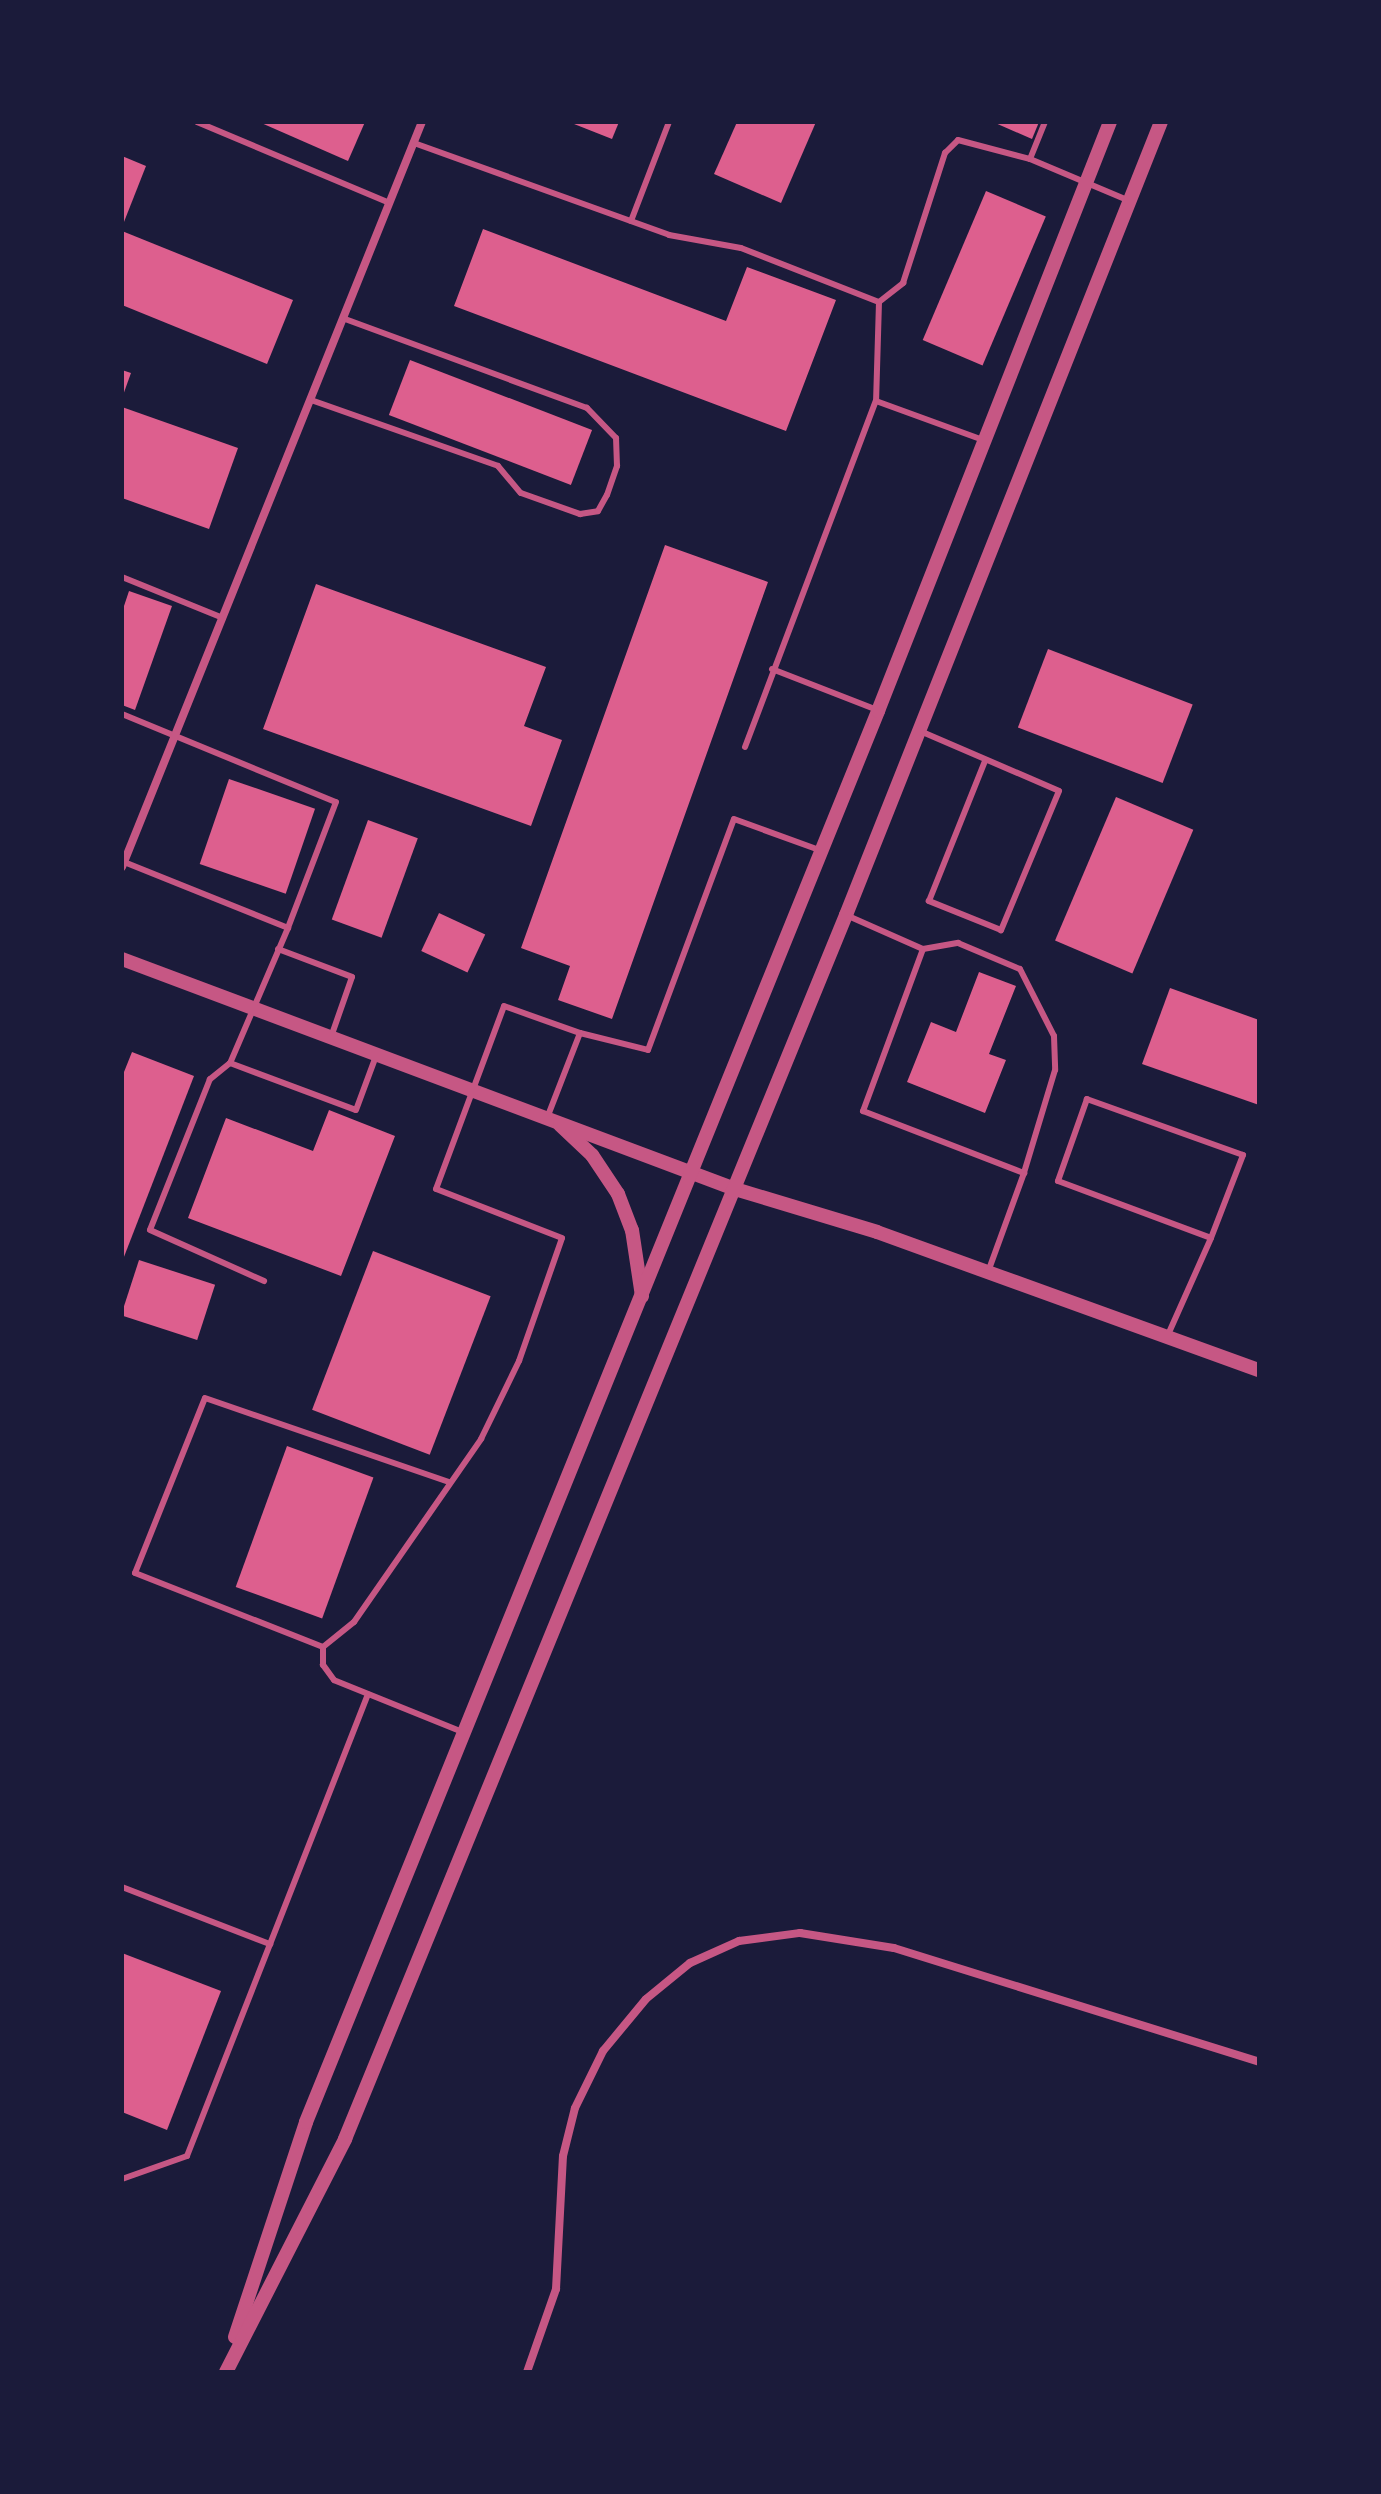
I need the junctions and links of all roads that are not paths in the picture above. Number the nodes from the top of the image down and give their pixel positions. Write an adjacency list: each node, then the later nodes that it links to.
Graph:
1 (197, 122): 11 (lane)
2 (422, 122): 7 (street)
3 (669, 122): 12 (lane)
4 (1045, 122): 8 (lane)
5 (1110, 122): 9 (street)
6 (1161, 122): 10 (street)
7 (414, 143): 11 (street); 12 (lane)
8 (1030, 159): 9 (lane); 13 (lane)
9 (1085, 182): 10 (lane); 17 (street)
10 (1130, 202): 23 (street)
11 (390, 203): 14 (street)
12 (631, 221): 13 (lane)
13 (879, 302): 16 (lane)
14 (343, 318): 15 (street); 15 (lane)
15 (311, 400): 19 (street)
16 (876, 401): 17 (lane); 20 (lane)
17 (983, 440): 21 (street)
18 (122, 577): 19 (lane)
19 (223, 618): 24 (street)
20 (772, 669): 21 (lane); 25 (lane)
21 (878, 711): 27 (street)
22 (122, 714): 24 (lane)
23 (920, 731): 26 (lane); 29 (street)
24 (175, 737): 28 (street); 30 (lane)
25 (745, 747)
26 (985, 761): 26 (lane)
27 (820, 850): 35 (lane); 41 (street)
28 (123, 864): 30 (lane)
29 (846, 915): 32 (lane); 43 (street)
30 (288, 928): 31 (lane)
31 (278, 949): 34 (lane); 36 (lane)
32 (923, 949): 42 (lane); 42 (lane)
33 (122, 959): 34 (street)
34 (252, 1008): 36 (street); 38 (lane)
35 (580, 1033): 39 (lane); 40 (lane)
36 (331, 1037): 37 (street)
37 (377, 1054): 38 (lane); 39 (street)
38 (230, 1063): 46 (lane)
39 (473, 1089): 40 (street); 50 (lane)
40 (551, 1119): 41 (street); 47 (street)
41 (693, 1172): 43 (street); 47 (street)
42 (1024, 1173): 45 (lane)
43 (735, 1189): 45 (street); 58 (street)
44 (1211, 1238): 44 (lane); 48 (lane)
45 (988, 1272): 48 (street)
46 (264, 1281)
47 (642, 1296): 53 (street)
48 (1167, 1337): 49 (street)
49 (1259, 1370)
50 (449, 1482): 51 (lane); 51 (lane)
51 (323, 1647): 52 (lane)
52 (368, 1694): 53 (lane); 55 (lane)
53 (465, 1733): 58 (street)
54 (122, 1887): 55 (lane)
55 (270, 1944): 57 (lane)
56 (1259, 2062): 59 (street)
57 (122, 2179)
58 (225, 2372)
59 (527, 2372)

